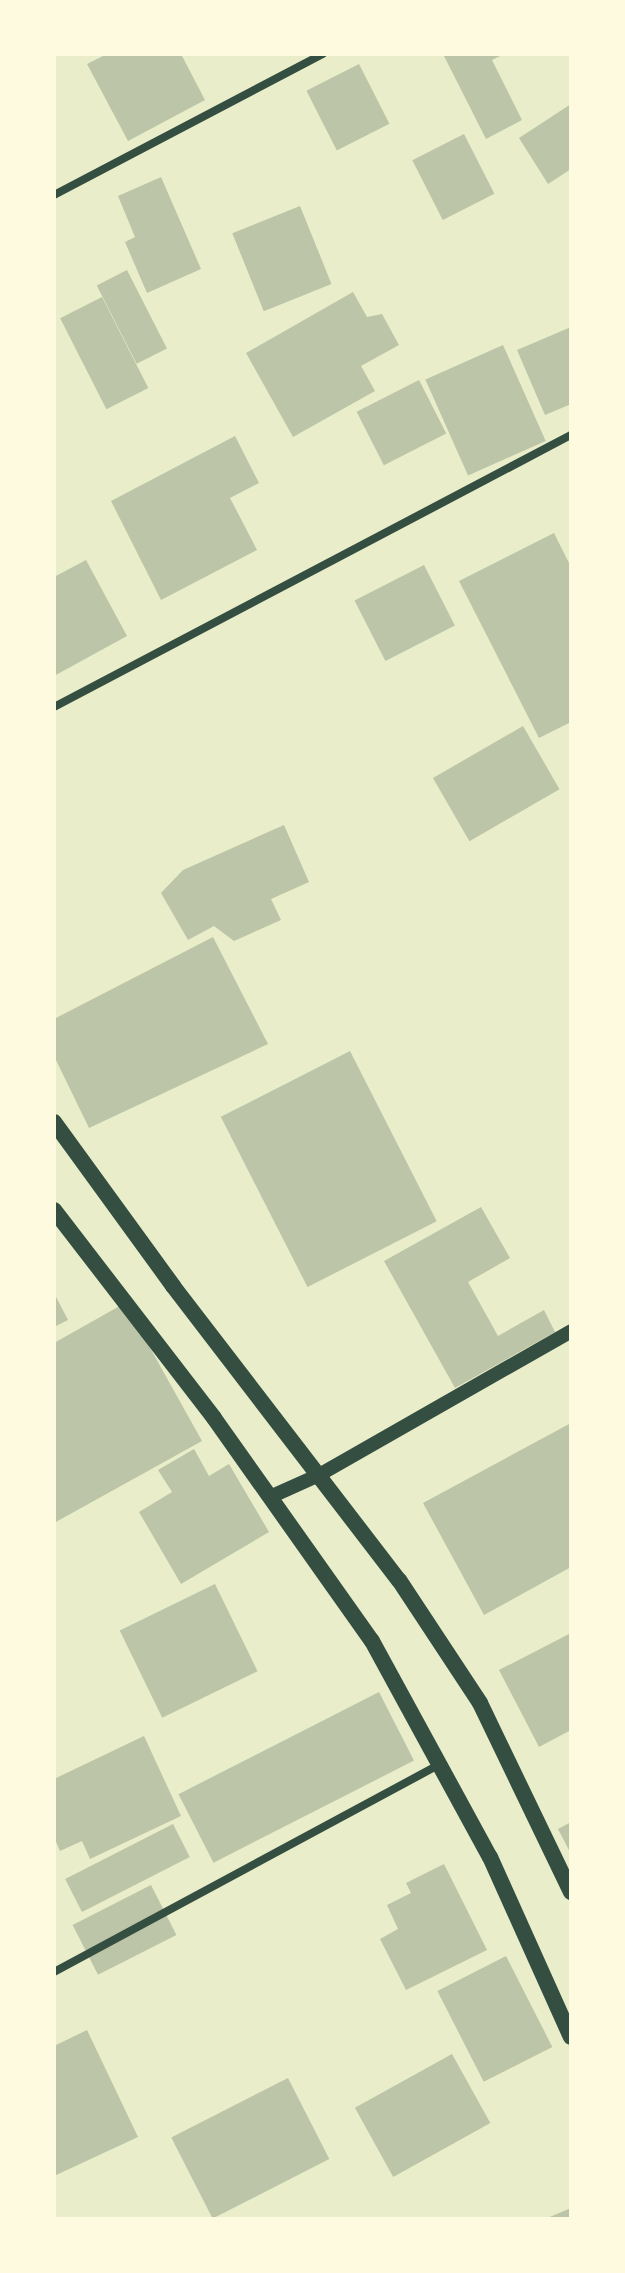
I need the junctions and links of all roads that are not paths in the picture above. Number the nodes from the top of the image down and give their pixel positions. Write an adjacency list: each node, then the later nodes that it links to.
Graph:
1 (323, 54): 2 (street)
2 (54, 195)
3 (571, 435): 4 (street)
4 (54, 707)
5 (54, 1122): 8 (main road)
6 (54, 1210): 9 (main road)
7 (571, 1331): 8 (street)
8 (319, 1475): 9 (street); 11 (main road)
9 (270, 1497): 10 (main road)
10 (439, 1765): 12 (street); 13 (main road)
11 (571, 1892)
12 (54, 1972)
13 (571, 2037)

